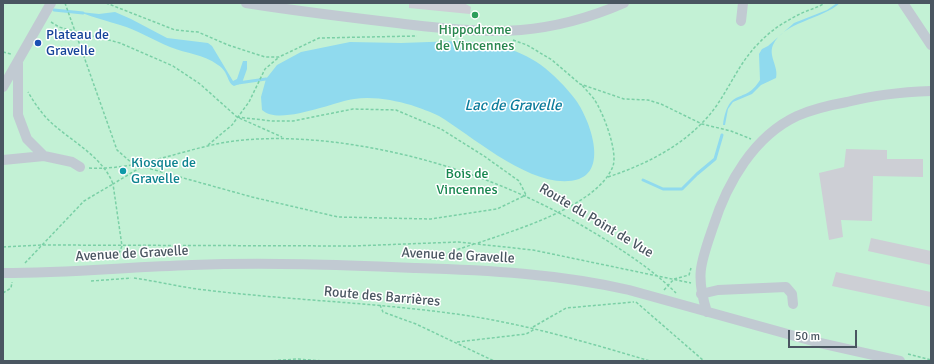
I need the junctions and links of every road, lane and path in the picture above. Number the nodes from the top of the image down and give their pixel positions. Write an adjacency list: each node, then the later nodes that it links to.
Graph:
1 (51, 3): 9 (street)
2 (65, 3): 11 (path)
3 (106, 3): 15 (path)
4 (246, 3): 5 (street)
5 (624, 3)
6 (743, 3): 10 (street)
7 (825, 3): 22 (path)
8 (903, 3): 14 (street)
9 (43, 16): 11 (path); 16 (street)
10 (741, 21)
11 (75, 31): 21 (path); 29 (path)
12 (418, 36): 15 (path)
13 (509, 39): 17 (path)
14 (931, 45)
15 (279, 57): 21 (path)
16 (18, 63): 18 (street); 26 (street)
17 (580, 84): 22 (path); 33 (path)
18 (3, 87)
19 (26, 89): 32 (path)
20 (931, 91): 25 (street)
21 (237, 117): 23 (path); 24 (path); 35 (path)
22 (702, 124): 25 (path); 33 (path)
23 (284, 138): 24 (path, Route du Point de Vue); 35 (path, Route du Point de Vue)
24 (208, 145): 28 (path, Route du Point de Vue)
25 (758, 146): 50 (street)
26 (44, 156): 27 (street); 30 (street)
27 (3, 160)
28 (148, 162): 29 (path, Route du Point de Vue); 31 (path)
29 (133, 164): 31 (path); 32 (path, Route du Point de Vue)
30 (80, 167): 32 (path, Route du Point de Vue)
31 (141, 167): 34 (path); 35 (path)
32 (103, 169): 34 (path)
33 (607, 177): 36 (path)
34 (113, 184): 38 (path); 40 (path)
35 (526, 195): 36 (path, Route du Point de Vue)
36 (559, 212): 37 (path); 47 (path, Route du Point de Vue)
37 (476, 244): 40 (path); 42 (path); 47 (path)
38 (42, 245): 39 (path); 40 (path); 44 (path)
39 (3, 246)
40 (122, 246): 41 (path)
41 (116, 260)
42 (427, 261)
43 (693, 262): 48 (path)
44 (24, 265)
45 (3, 273): 55 (street, Avenue de Gravelle)
46 (115, 276): 59 (path, Route des Barrières)
47 (660, 277): 48 (path); 51 (path, Route du Point de Vue)
48 (674, 279): 50 (path); 51 (path)
49 (12, 280): 53 (path)
50 (699, 282): 54 (street)
51 (668, 285): 52 (path, Route du Point de Vue); 55 (path)
52 (677, 293)
53 (3, 294)
54 (701, 294): 58 (street); 60 (street)
55 (661, 298): 60 (street, Avenue de Gravelle)
56 (640, 301): 57 (path)
57 (636, 302): 61 (path); 68 (path)
58 (793, 304)
59 (380, 305): 61 (path, Route des Barrières); 63 (path)
60 (706, 312): 69 (street, Avenue de Gravelle)
61 (533, 328): 62 (path, Route des Barrières)
62 (536, 328): 63 (path); 67 (path, Route des Barrières)
63 (456, 342): 66 (path)
64 (268, 361): 65 (path)
65 (324, 361)
66 (494, 361)
67 (650, 361)
68 (704, 361)
69 (900, 361)

